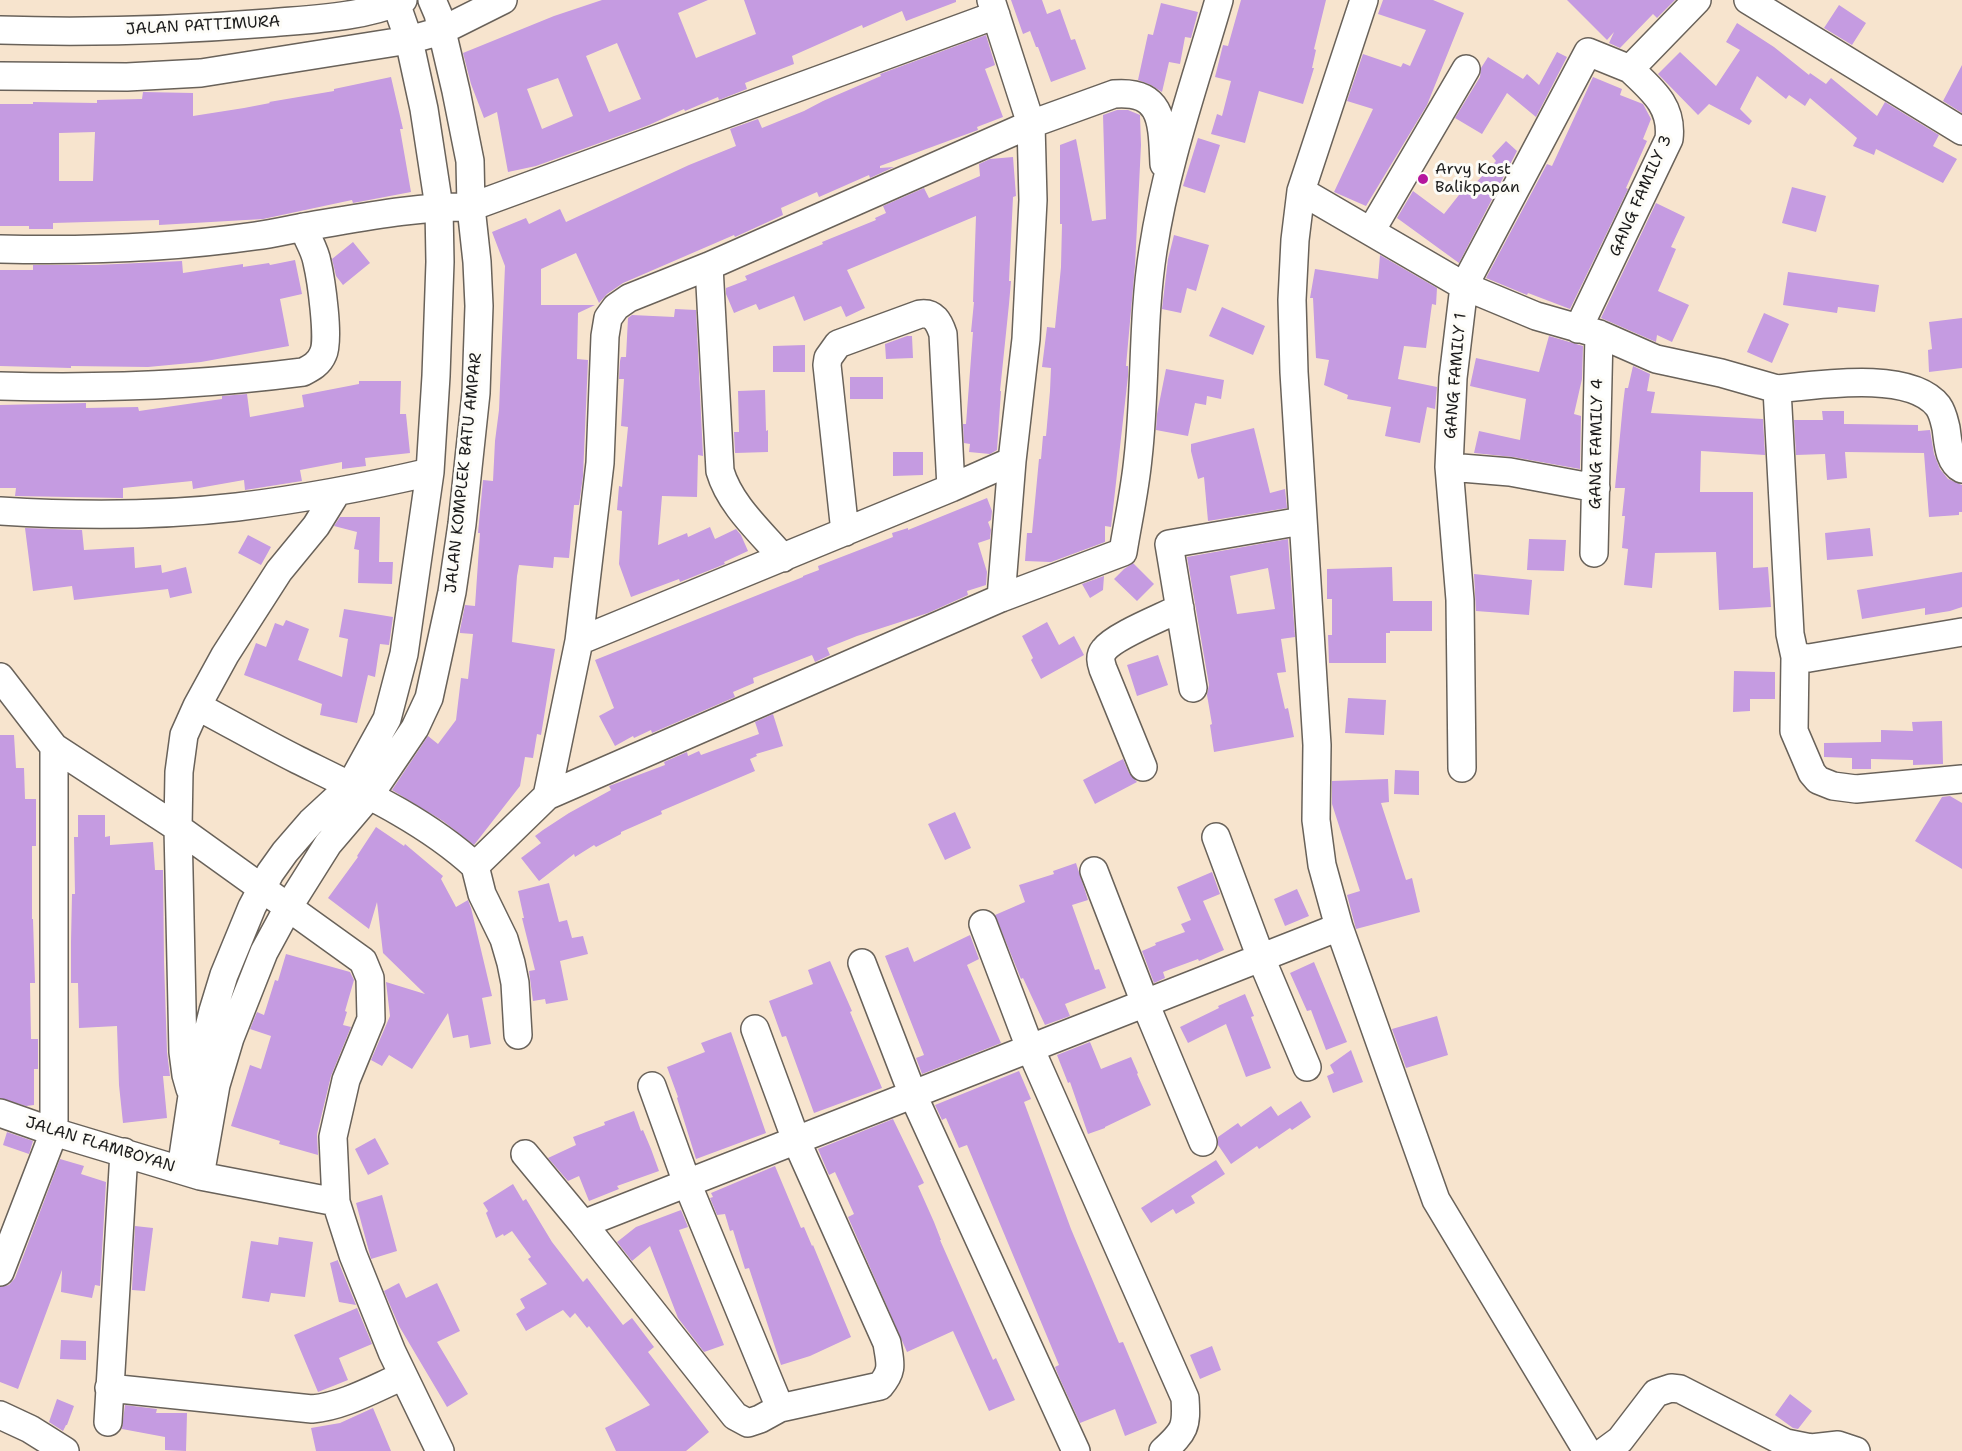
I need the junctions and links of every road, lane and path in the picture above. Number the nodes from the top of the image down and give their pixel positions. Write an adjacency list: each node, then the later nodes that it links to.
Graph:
1 (432, 0): 10 (street, JALAN KOMPLEK BATU AMPAR)
2 (503, 0): 10 (street)
3 (1219, 0): 17 (street)
4 (1364, 0): 18 (street)
5 (1696, 0): 13 (street)
6 (1748, 0): 16 (street)
7 (399, 1): 9 (street, JALAN PATTIMURA); 11 (street, JALAN KOMPLEK BATU AMPAR)
8 (994, 8): 15 (street); 20 (street)
9 (0, 30)
10 (441, 31): 11 (street); 20 (street, JALAN KOMPLEK BATU AMPAR)
11 (409, 40): 14 (street); 19 (street, JALAN KOMPLEK BATU AMPAR)
12 (1466, 69): 22 (street)
13 (1630, 69): 25 (street); 26 (street, GANG FAMILY 3)
14 (0, 76)
15 (1031, 124): 17 (street); 24 (street); 29 (street)
16 (1962, 131)
17 (1165, 188): 41 (street)
18 (1302, 191): 22 (street); 37 (street)
19 (439, 207): 20 (street); 21 (street); 32 (street, JALAN KOMPLEK BATU AMPAR)
20 (471, 207): 53 (street, JALAN KOMPLEK BATU AMPAR)
21 (303, 227): 23 (street); 27 (street)
22 (1371, 231): 25 (street)
23 (0, 249)
24 (709, 266): 40 (street); 44 (street)
25 (1464, 286): 26 (street); 30 (street, GANG FAMILY 1)
26 (1588, 332): 28 (street); 34 (street, GANG FAMILY 4)
27 (0, 386)
28 (1777, 388): 31 (street); 45 (street)
29 (1012, 461): 33 (street); 41 (street)
30 (1449, 467): 34 (street); 51 (street, GANG FAMILY 1)
31 (1962, 469)
32 (430, 472): 35 (street); 53 (street, JALAN KOMPLEK BATU AMPAR)
33 (951, 488): 38 (street); 38 (street)
34 (1596, 488): 39 (street, GANG FAMILY 4)
35 (337, 492): 36 (street); 48 (street)
36 (0, 511)
37 (1302, 521): 42 (street); 62 (street)
38 (845, 532): 40 (street)
39 (1594, 553)
40 (783, 558): 44 (street)
41 (1001, 598): 54 (street)
42 (1180, 608): 47 (street); 50 (street)
43 (1962, 632): 45 (street)
44 (579, 641): 54 (street)
45 (1795, 657): 52 (street)
46 (0, 677): 49 (street)
47 (1193, 688)
48 (197, 706): 53 (street); 55 (street)
49 (54, 747): 55 (street); 75 (street)
50 (1143, 767)
51 (1462, 768)
52 (1962, 779)
53 (359, 791): 57 (street); 59 (street, JALAN KOMPLEK BATU AMPAR); 60 (street, JALAN KOMPLEK BATU AMPAR)
54 (547, 796): 57 (street)
55 (177, 828): 59 (street); 72 (street)
56 (1216, 837): 63 (street)
57 (475, 867): 67 (street)
58 (1094, 870): 65 (street)
59 (262, 887): 60 (street); 72 (street, JALAN KOMPLEK BATU AMPAR)
60 (289, 906): 74 (street, JALAN KOMPLEK BATU AMPAR); 82 (street)
61 (983, 924): 68 (street)
62 (1340, 927): 63 (street); 94 (street)
63 (1261, 958): 65 (street); 69 (street)
64 (862, 963): 71 (street)
65 (1145, 1004): 68 (street); 77 (street)
66 (755, 1029): 76 (street)
67 (518, 1035)
68 (1030, 1048): 71 (street); 93 (street)
69 (1307, 1067)
70 (652, 1086): 81 (street)
71 (913, 1095): 76 (street); 92 (street)
72 (192, 1096): 74 (street); 80 (street, JALAN KOMPLEK BATU AMPAR)
73 (0, 1113): 75 (street, JALAN FLAMBOYAN)
74 (208, 1122): 80 (street, JALAN KOMPLEK BATU AMPAR)
75 (54, 1132): 78 (street, JALAN FLAMBOYAN); 84 (street)
76 (796, 1140): 81 (street); 87 (street)
77 (1203, 1142)
78 (123, 1152): 80 (street, JALAN FLAMBOYAN); 86 (street)
79 (525, 1154): 83 (street)
80 (190, 1173): 82 (street, JALAN FLAMBOYAN)
81 (687, 1183): 83 (street); 87 (street)
82 (336, 1202): 85 (street)
83 (583, 1224): 87 (street)
84 (0, 1272)
85 (403, 1376): 86 (street); 91 (street)
86 (109, 1388): 89 (street)
87 (780, 1408)
88 (0, 1414): 90 (street)
89 (108, 1422)
90 (65, 1451)
91 (440, 1451)
92 (1076, 1451)
93 (1164, 1451)
94 (1587, 1451)
95 (1605, 1451): 96 (street)
96 (1856, 1451)

